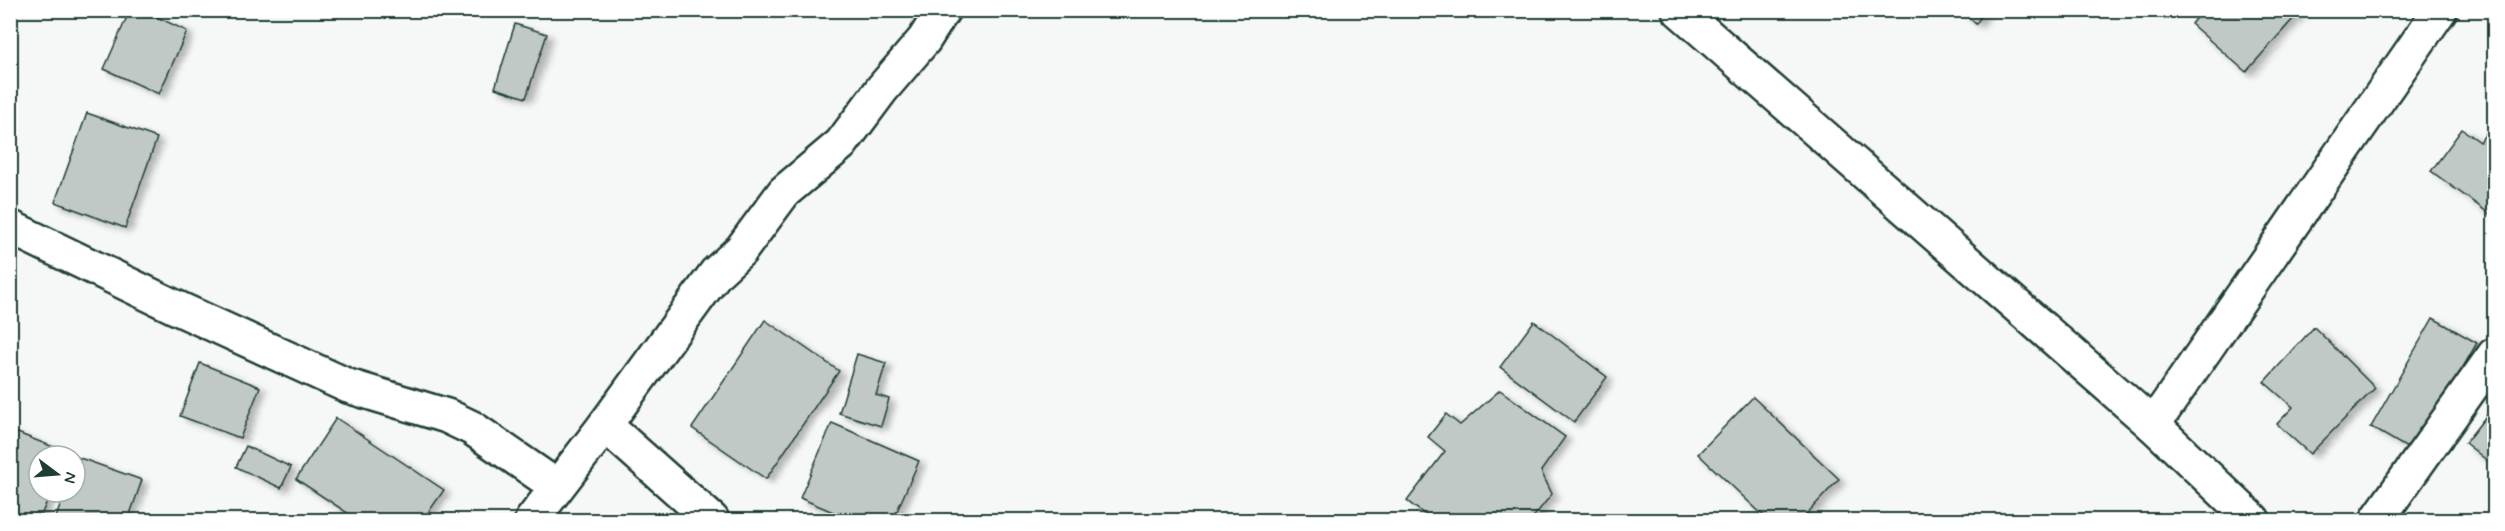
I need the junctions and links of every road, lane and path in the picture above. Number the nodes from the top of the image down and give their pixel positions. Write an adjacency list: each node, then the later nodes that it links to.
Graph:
1 (943, 10): 6 (street)
2 (1679, 10): 7 (street)
3 (2440, 10): 7 (street)
4 (10, 227): 8 (street)
5 (2494, 355): 12 (street)
6 (605, 425): 8 (street); 10 (street)
7 (2153, 425): 11 (street)
8 (556, 486): 9 (street)
9 (532, 520)
10 (712, 520)
11 (2253, 520)
12 (2377, 520)

